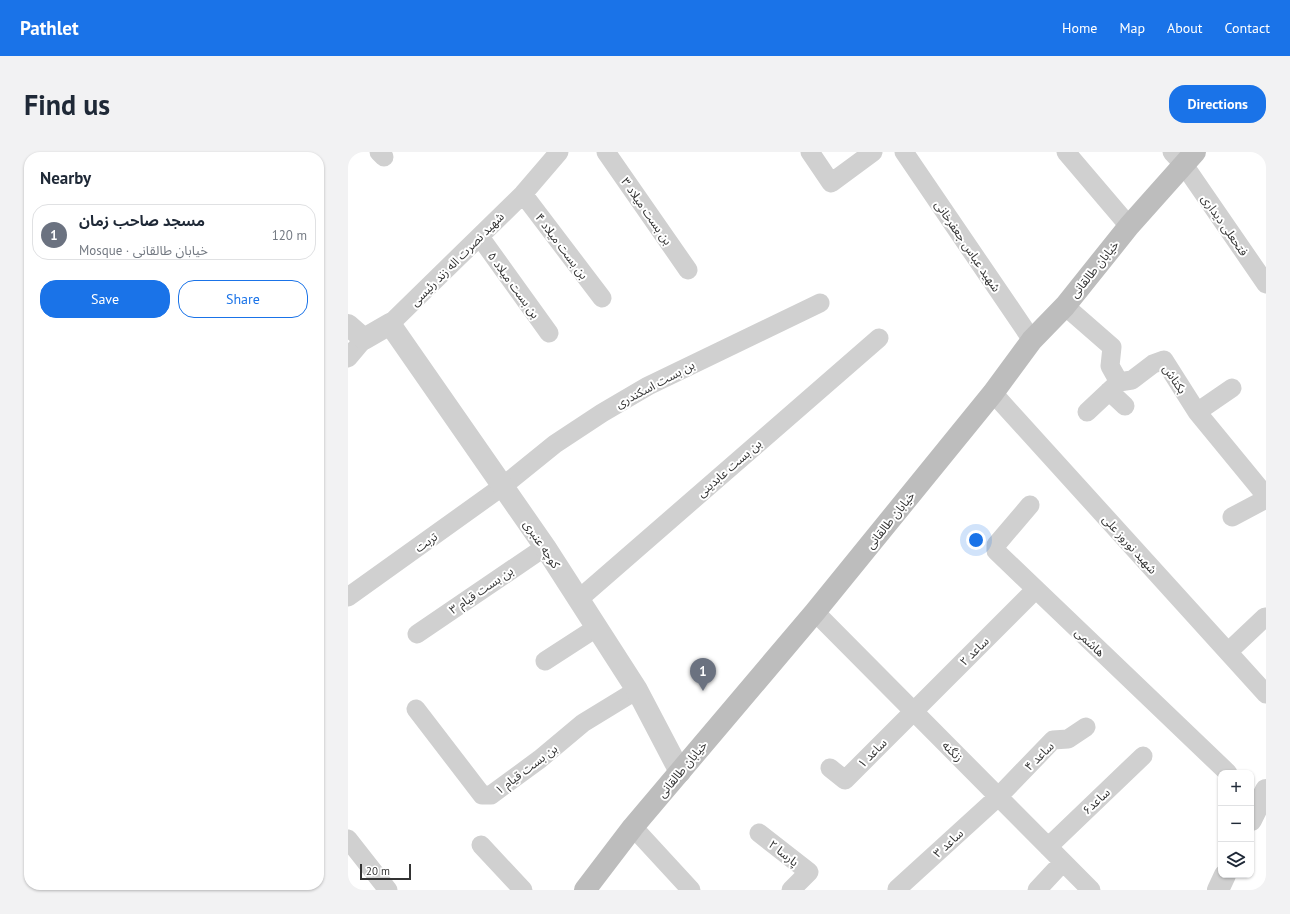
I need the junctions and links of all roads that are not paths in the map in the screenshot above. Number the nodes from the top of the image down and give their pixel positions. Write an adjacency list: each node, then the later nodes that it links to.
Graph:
1 (558, 152): 8 (street, شهید نصرت اله زند رئیسی)
2 (606, 152): 11 (street, بن بست میلاد ۳)
3 (810, 152): 4 (street)
4 (873, 152)
5 (904, 152): 21 (street, شهید عباس جعفرخانی)
6 (1066, 152): 9 (street)
7 (1184, 156): 9 (main road, خیابان طالقانی); 12 (street, فتحعلی دیداری)
8 (523, 194): 10 (street, شهید نصرت اله زند رئیسی); 13 (street, بن بست میلاد ۴)
9 (1129, 226): 15 (main road, خیابان طالقانی)
10 (480, 237): 16 (street, شهید نصرت اله زند رئیسی); 18 (street, بن بست میلاد ۵)
11 (688, 270)
12 (1266, 284)
13 (602, 298)
14 (820, 303): 29 (street, بن بست اسکندری)
15 (1065, 306): 21 (main road, خیابان طالقانی); 23 (street)
16 (390, 324): 20 (street, شهید نصرت اله زند رئیسی); 29 (street, کوچه عنبری)
17 (348, 325): 20 (street)
18 (549, 333)
19 (879, 338): 36 (street, بن بست عابدینی)
20 (364, 339): 22 (street, شهید نصرت اله زند رئیسی)
21 (1032, 340): 25 (main road, خیابان طالقانی)
22 (348, 358)
23 (1114, 386): 26 (street); 27 (street); 28 (street, بکتاش)
24 (1232, 388): 28 (street)
25 (993, 393): 37 (main road, خیابان طالقانی); 41 (street, شهید نوروز علی)
26 (1125, 406)
27 (1087, 412)
28 (1197, 412): 30 (street, بکتاش)
29 (503, 486): 33 (street, کوچه عنبری); 35 (street, تربت)
30 (1266, 497): 32 (street)
31 (1030, 505): 34 (street, هاشمی)
32 (1232, 517)
33 (546, 547): 36 (street, کوچه عنبری); 40 (street, بن بست قیام ۳)
34 (1035, 590): 46 (street, ساعد ۲); 50 (street, هاشمی)
35 (348, 597)
36 (578, 599): 39 (street, کوچه عنبری)
37 (815, 612): 46 (street, زنگنه); 51 (main road, خیابان طالقانی)
38 (1265, 617): 41 (street)
39 (596, 628): 42 (street); 43 (street, کوچه عنبری)
40 (417, 634)
41 (1228, 652): 44 (street, شهید نوروز علی)
42 (545, 661)
43 (637, 690): 45 (street, بن بست قیام ۱); 51 (street, کوچه عنبری)
44 (1266, 694)
45 (416, 709)
46 (913, 711): 49 (street, ساعد ۱); 52 (street, زنگنه)
47 (1086, 726): 52 (street, ساعد ۴)
48 (1143, 756): 57 (street, ساعد۶)
49 (830, 768)
50 (1225, 770)
51 (680, 772): 53 (main road, خیابان طالقانی)
52 (998, 797): 57 (street, زنگنه); 60 (street, ساعد ۳)
53 (634, 828): 63 (main road, خیابان طالقانی); 64 (street)
54 (759, 833): 65 (street, پارسا ۲)
55 (348, 839): 61 (street)
56 (481, 845): 62 (street)
57 (1048, 847): 58 (street, زنگنه)
58 (1063, 862): 66 (street); 67 (street, زنگنه)
59 (1224, 878): 68 (street)
60 (897, 889)
61 (388, 890)
62 (523, 890)
63 (585, 890)
64 (691, 890)
65 (791, 890)
66 (1038, 890)
67 (1091, 890)
68 (1218, 890)

